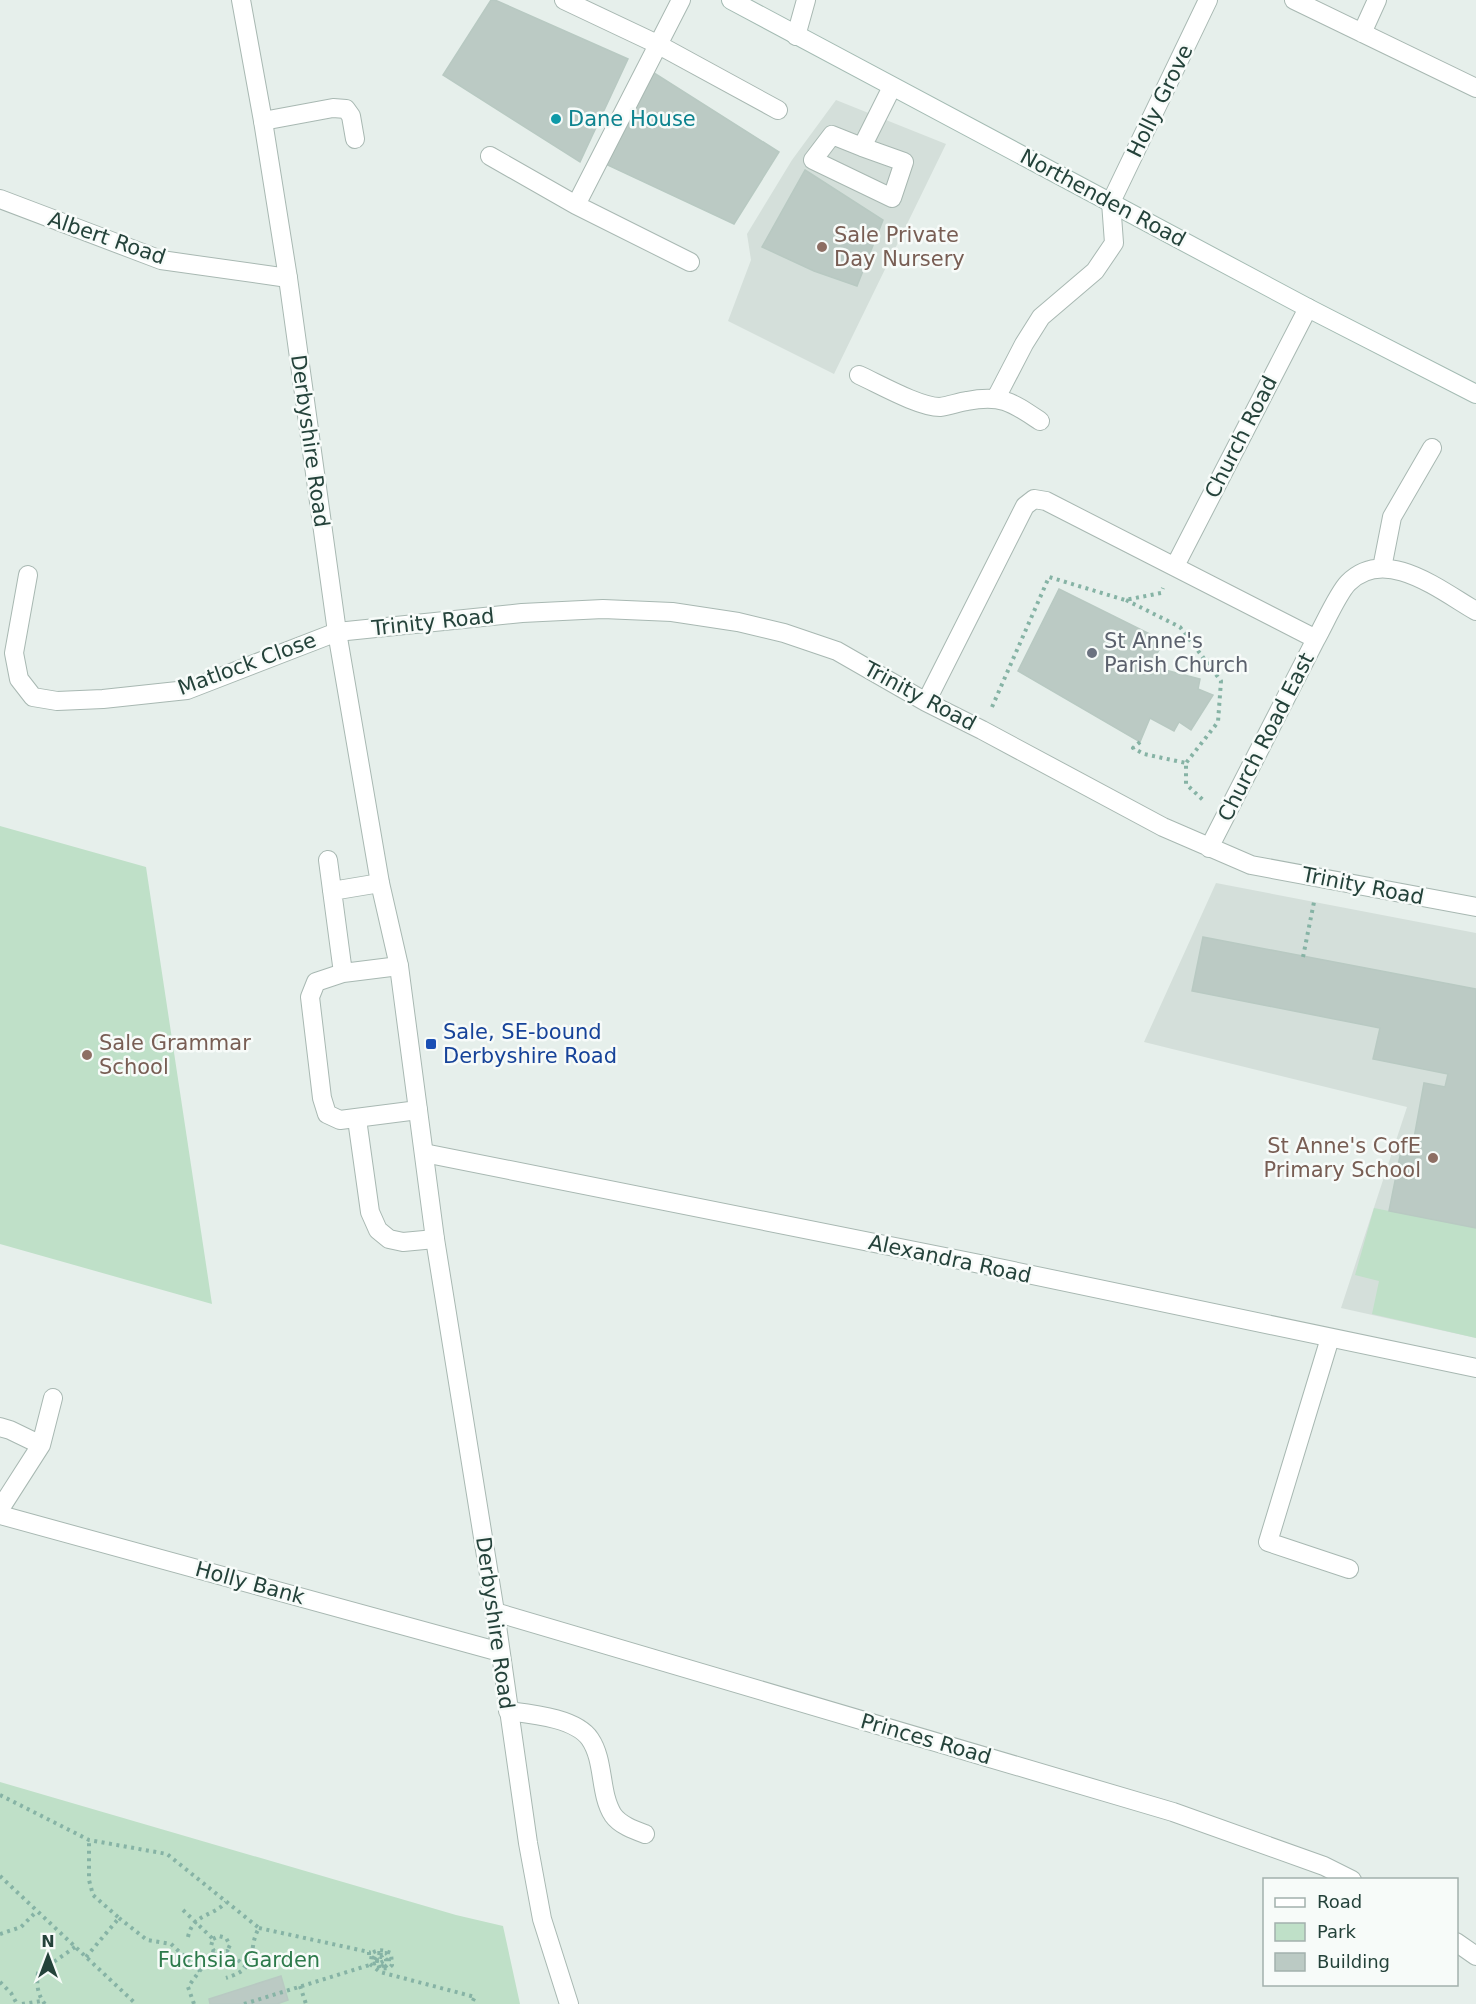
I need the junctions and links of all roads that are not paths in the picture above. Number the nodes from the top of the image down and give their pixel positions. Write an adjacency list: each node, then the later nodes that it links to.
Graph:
1 (241, 0): 15 (street, Derbyshire Road)
2 (564, 0): 11 (street)
3 (681, 0): 11 (street)
4 (730, 0): 10 (street, Northenden Road)
5 (806, 0): 10 (street)
6 (1208, 0): 20 (street, Holly Grove)
7 (1294, 0): 9 (street)
8 (1377, 0): 9 (street)
9 (1362, 33): 13 (street)
10 (796, 36): 12 (street, Northenden Road)
11 (657, 44): 14 (street); 21 (street)
12 (892, 87): 17 (street); 20 (street, Northenden Road)
13 (1476, 88)
14 (778, 110)
15 (262, 121): 16 (street); 23 (street, Derbyshire Road)
16 (355, 139)
17 (862, 147): 17 (street)
18 (490, 156): 21 (street)
19 (0, 199): 23 (street, Albert Road)
20 (1111, 202): 24 (street, Northenden Road); 27 (street)
21 (576, 205): 22 (street)
22 (690, 262)
23 (288, 278): 34 (street, Derbyshire Road)
24 (1308, 308): 26 (street, Northenden Road); 30 (street, Church Road)
25 (859, 375): 27 (street)
26 (1476, 394)
27 (996, 398): 28 (street)
28 (1040, 422)
29 (1432, 448): 31 (street)
30 (1175, 566): 35 (street, Church Road East); 36 (street, Church Road East)
31 (1382, 568): 33 (street); 35 (street)
32 (28, 575): 34 (street, Matlock Close)
33 (1476, 611)
34 (337, 632): 36 (street, Trinity Road); 39 (street, Derbyshire Road)
35 (1316, 639): 37 (street, Church Road East)
36 (926, 702): 37 (street, Trinity Road)
37 (1209, 848): 41 (street, Trinity Road)
38 (328, 860): 40 (street)
39 (380, 882): 40 (street); 42 (street, Derbyshire Road)
40 (332, 891): 43 (street)
41 (1476, 907)
42 (399, 966): 43 (street); 44 (street, Derbyshire Road)
43 (343, 973): 45 (street)
44 (418, 1110): 45 (street); 46 (street, Derbyshire Road)
45 (357, 1119): 47 (street)
46 (424, 1153): 47 (street, Derbyshire Road); 48 (street, Alexandra Road)
47 (435, 1239): 56 (street, Derbyshire Road)
48 (1330, 1338): 49 (street, Alexandra Road); 55 (street)
49 (1476, 1368)
50 (53, 1398): 52 (street)
51 (0, 1427): 52 (street)
52 (41, 1445): 53 (street)
53 (0, 1509)
54 (0, 1515): 57 (street, Holly Bank)
55 (1349, 1569)
56 (495, 1612): 57 (street, Derbyshire Road); 60 (street, Princes Road)
57 (501, 1652): 58 (street, Derbyshire Road)
58 (508, 1711): 59 (street); 63 (street, Derbyshire Road)
59 (645, 1834)
60 (1348, 1878)
61 (1458, 1943): 62 (street)
62 (1476, 1956)
63 (573, 2003)

